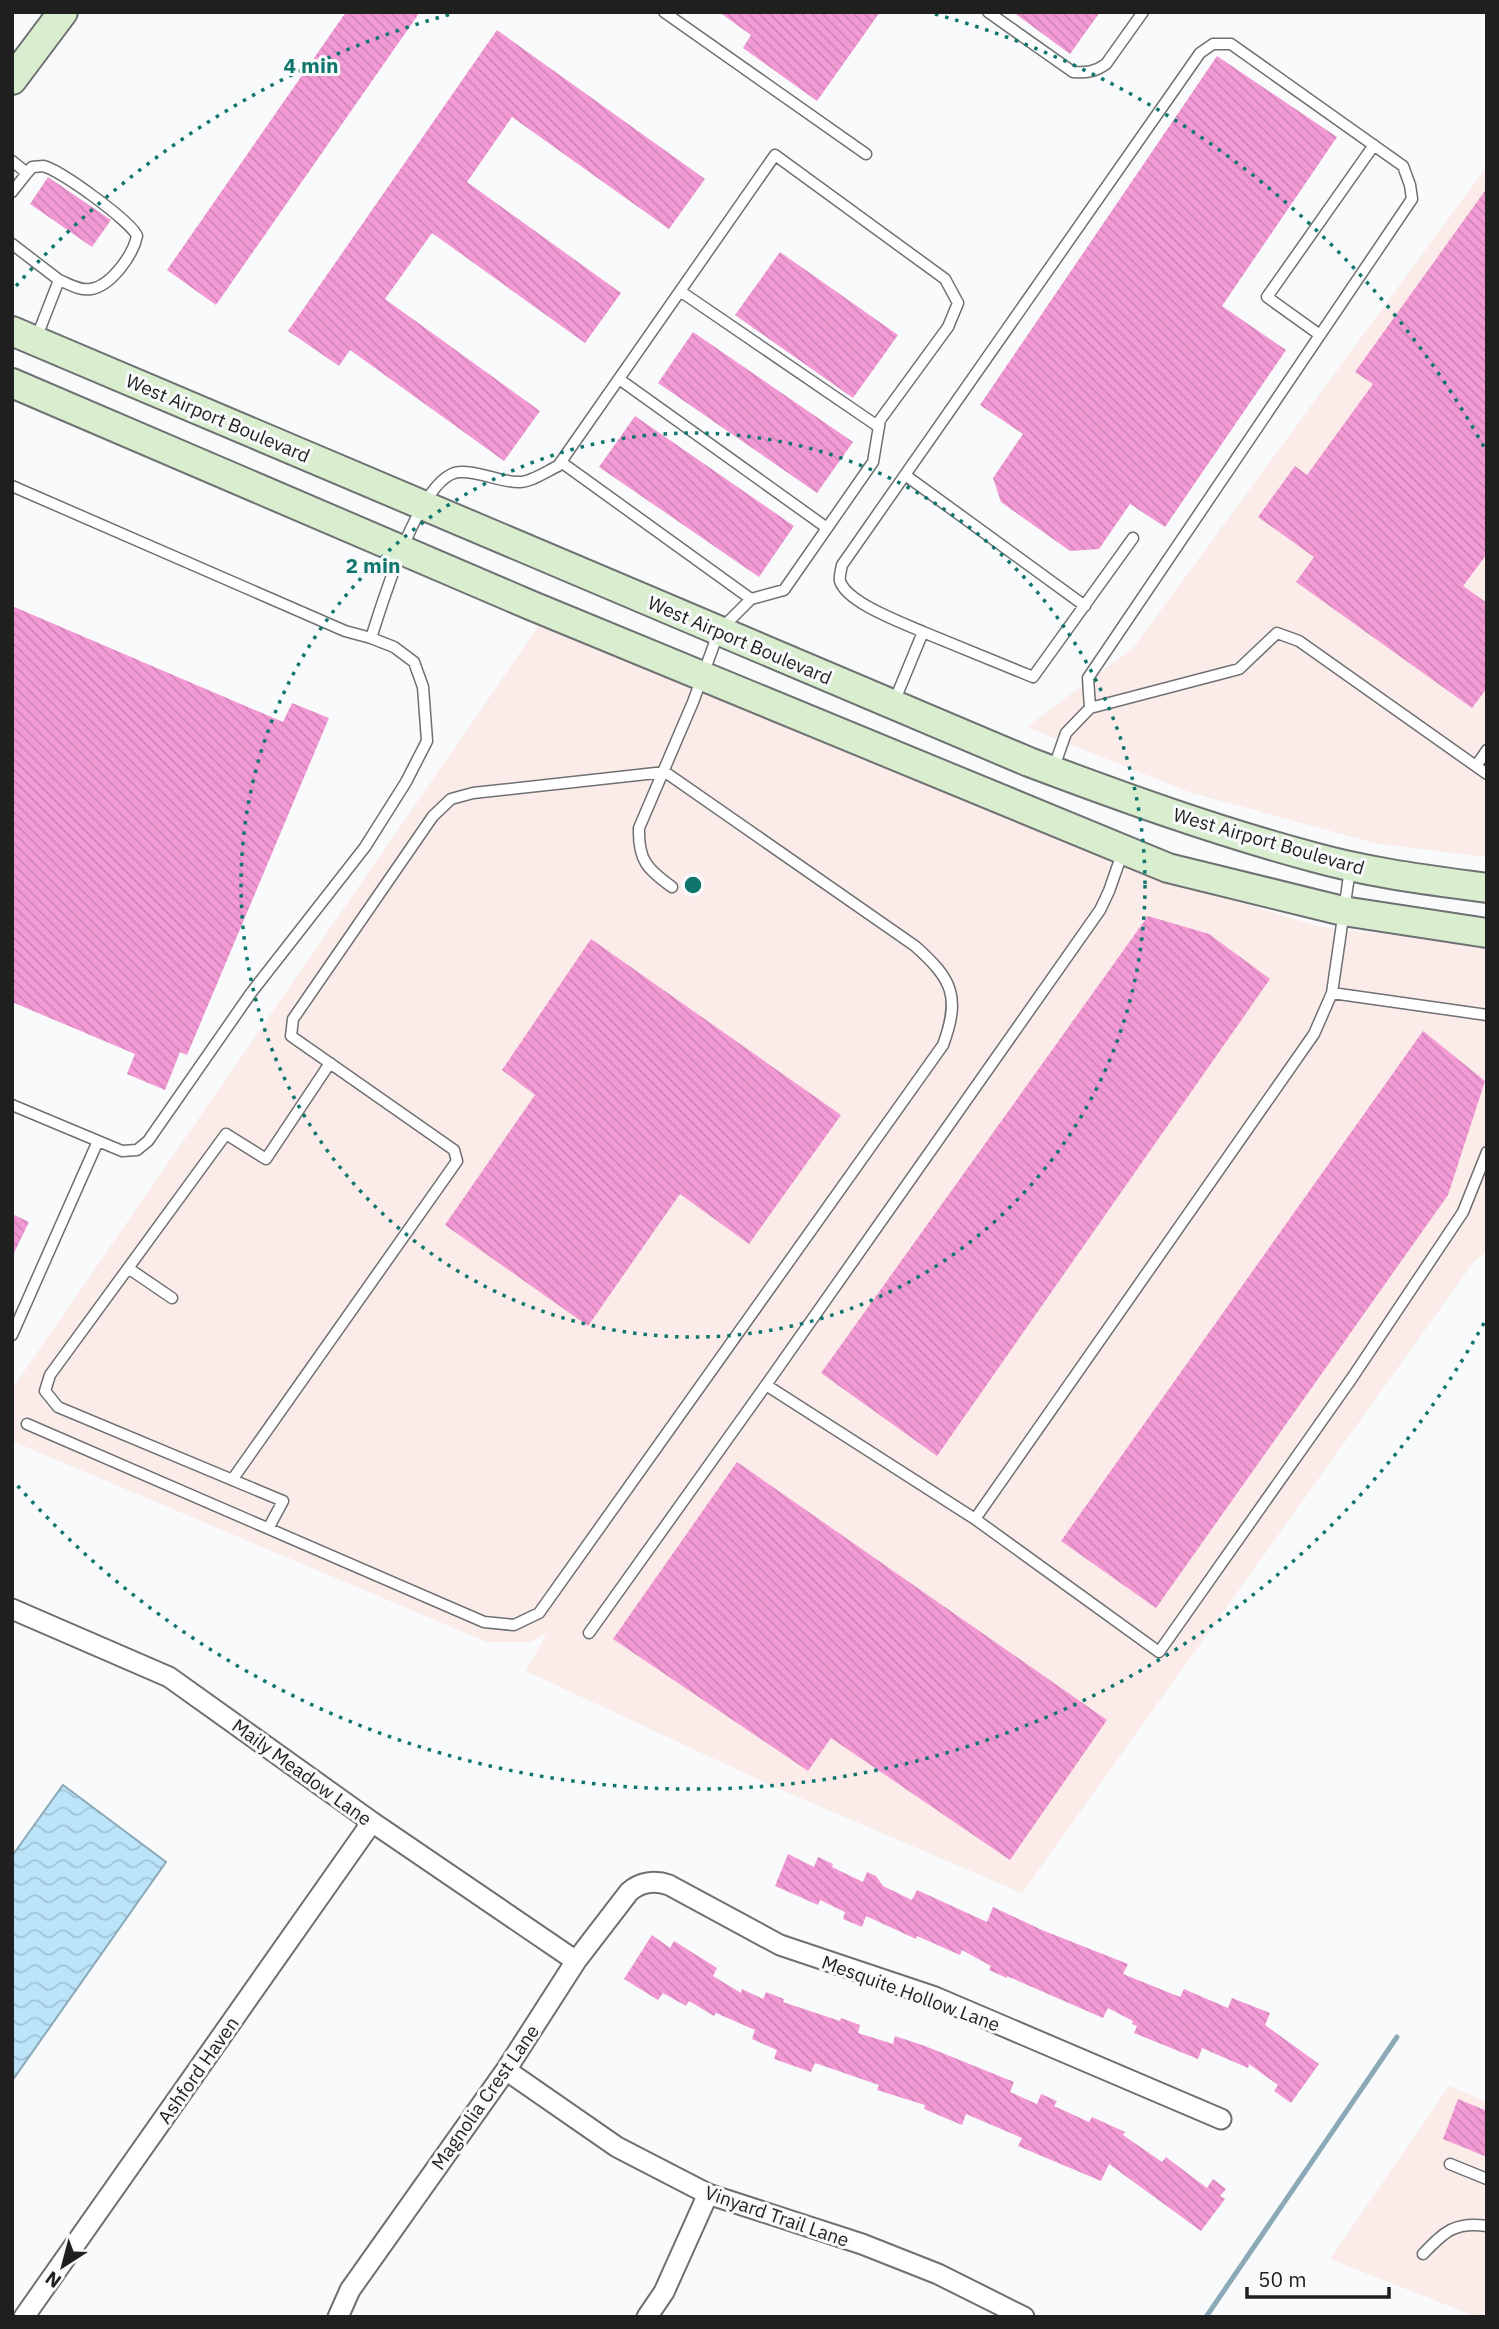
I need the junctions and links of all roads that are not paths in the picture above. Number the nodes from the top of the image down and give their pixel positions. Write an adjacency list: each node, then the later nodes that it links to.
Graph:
1 (63, 12): 5 (main road)
2 (664, 12): 7 (lane)
3 (988, 12): 4 (lane)
4 (1143, 12)
5 (12, 80)
6 (1374, 145): 14 (lane); 14 (lane); 20 (lane)
7 (866, 154)
8 (12, 161): 9 (lane)
9 (27, 173): 10 (lane); 12 (lane)
10 (12, 192)
11 (12, 244): 12 (lane)
12 (59, 280): 15 (lane)
13 (680, 291): 16 (lane); 18 (lane); 18 (lane)
14 (1320, 335): 33 (lane)
15 (24, 336): 22 (main road, West Airport Boulevard)
16 (619, 379): 19 (lane); 23 (lane)
17 (12, 383): 25 (main road)
18 (879, 428): 23 (lane)
19 (561, 461): 22 (lane); 26 (lane)
20 (905, 475): 27 (lane); 29 (lane)
21 (12, 486): 30 (lane)
22 (423, 505): 25 (lane); 28 (main road, West Airport Boulevard)
23 (827, 528): 26 (lane)
24 (1133, 538): 27 (lane)
25 (400, 551): 30 (lane); 31 (main road)
26 (751, 599): 28 (lane)
27 (1085, 606): 29 (lane)
28 (719, 631): 31 (lane); 32 (main road, West Airport Boulevard)
29 (923, 632): 32 (lane)
30 (371, 638): 49 (lane)
31 (703, 678): 37 (lane); 39 (main road)
32 (892, 704): 36 (main road, West Airport Boulevard)
33 (1090, 708): 35 (lane); 36 (lane)
34 (1487, 750): 35 (lane)
35 (1476, 766): 38 (lane)
36 (1053, 771): 40 (main road, West Airport Boulevard)
37 (665, 772): 41 (lane); 47 (lane); 58 (lane)
38 (1487, 774)
39 (1123, 850): 43 (main road); 54 (lane)
40 (1351, 865): 42 (main road, West Airport Boulevard); 43 (lane)
41 (672, 887)
42 (1487, 888)
43 (1343, 911): 44 (main road); 45 (lane)
44 (1487, 933)
45 (1332, 993): 46 (lane); 57 (lane)
46 (1487, 1015)
47 (330, 1063): 51 (lane); 56 (lane)
48 (12, 1104): 49 (lane)
49 (98, 1141): 53 (lane)
50 (1487, 1152): 57 (lane)
51 (128, 1268): 52 (lane); 56 (lane)
52 (172, 1298)
53 (12, 1335)
54 (766, 1385): 57 (lane); 60 (lane)
55 (27, 1423): 58 (lane)
56 (232, 1480): 58 (lane)
57 (975, 1520)
58 (269, 1527)
59 (12, 1609): 61 (street, Maily Meadow Lane)
60 (589, 1633)
61 (372, 1822): 63 (street, Maily Meadow Lane); 71 (street, Ashford Haven)
62 (642, 1885): 63 (street, Magnolia Crest Lane); 65 (street, Mesquite Hollow Lane)
63 (576, 1961): 64 (street, Magnolia Crest Lane)
64 (506, 2070): 68 (street, Vinyard Trail Lane); 72 (street, Magnolia Crest Lane)
65 (1222, 2119)
66 (1450, 2164): 67 (lane)
67 (1487, 2179)
68 (708, 2194): 73 (street); 74 (street, Vinyard Trail Lane)
69 (1487, 2226): 70 (lane)
70 (1423, 2254)
71 (24, 2317)
72 (338, 2317)
73 (647, 2317)
74 (1024, 2317)

